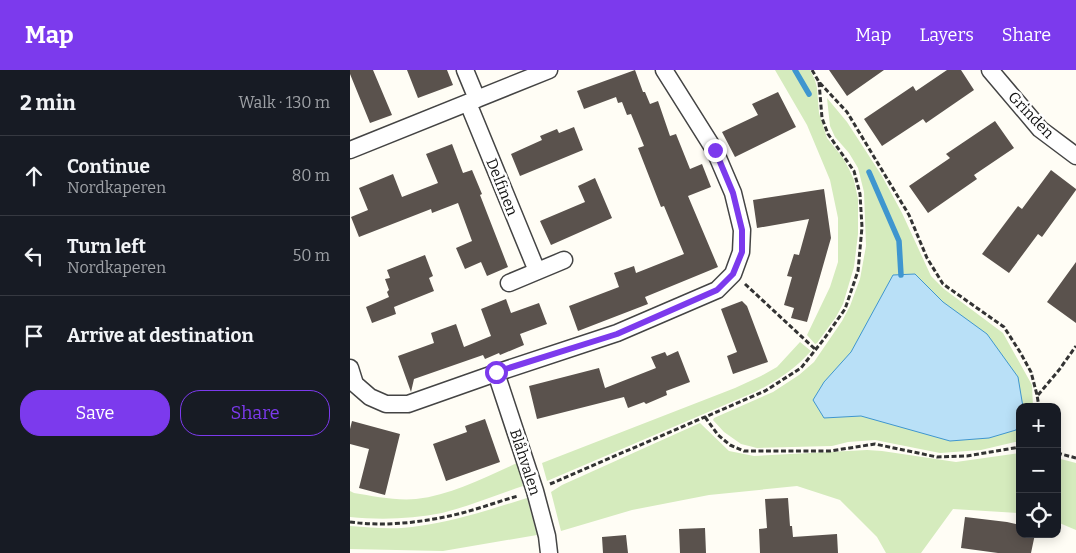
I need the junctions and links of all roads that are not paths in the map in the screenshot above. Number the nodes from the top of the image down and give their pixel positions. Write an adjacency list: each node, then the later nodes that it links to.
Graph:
1 (465, 70): 5 (street, Delfinen)
2 (549, 70): 5 (street)
3 (664, 70): 12 (street)
4 (990, 70): 7 (street, Grinden)
5 (472, 101): 6 (street); 9 (street, Delfinen)
6 (350, 150)
7 (1076, 156)
8 (564, 260): 9 (street)
9 (537, 271): 10 (street)
10 (509, 283)
11 (350, 368): 12 (street)
12 (496, 372): 13 (street, Blåhvalen)
13 (549, 553)

